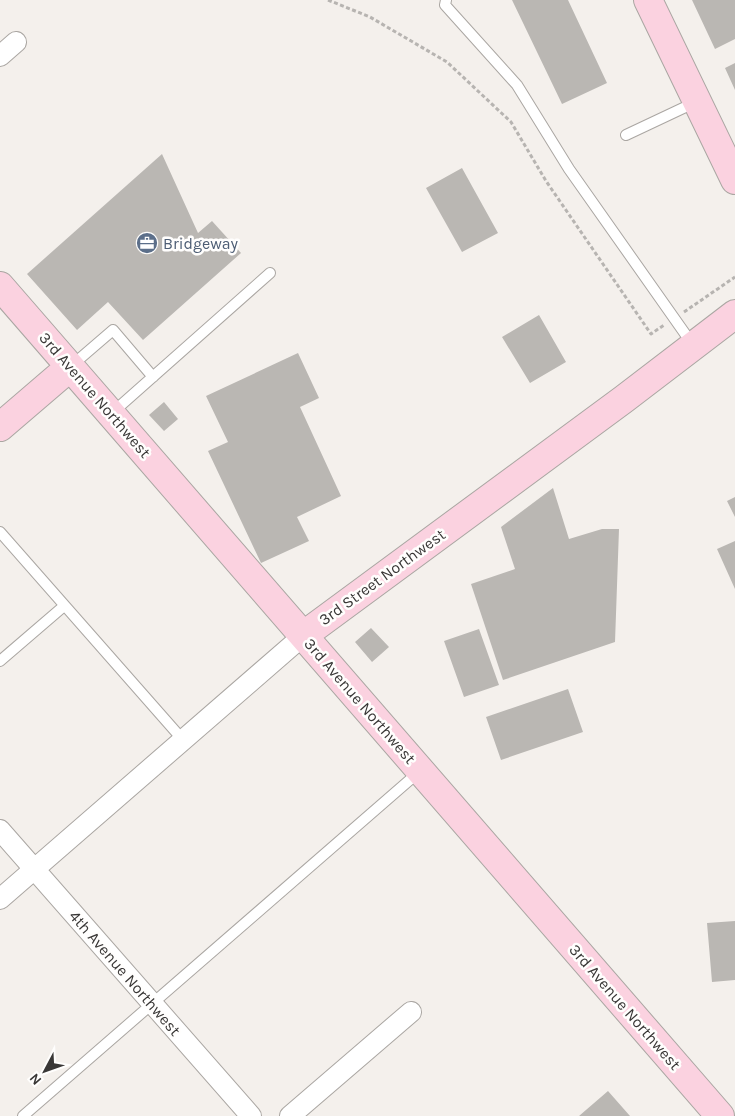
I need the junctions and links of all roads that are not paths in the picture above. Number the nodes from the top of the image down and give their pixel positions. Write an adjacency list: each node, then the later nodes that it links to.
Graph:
1 (446, 0): 9 (lane)
2 (648, 0): 3 (main road)
3 (697, 101): 4 (lane); 5 (main road)
4 (626, 135)
5 (735, 180)
6 (270, 273): 11 (lane)
7 (0, 286): 10 (main road, 3rd Avenue Northwest)
8 (735, 314): 9 (main road, 3rd Street Northwest)
9 (693, 346): 16 (main road, 3rd Street Northwest)
10 (70, 366): 11 (lane); 12 (main road, 3rd Avenue Northwest); 13 (main road)
11 (153, 377): 12 (lane)
12 (112, 414): 16 (main road, 3rd Avenue Northwest)
13 (0, 427)
14 (0, 532): 15 (lane)
15 (64, 606): 17 (lane); 18 (lane)
16 (304, 635): 18 (street, 3rd Street Northwest); 19 (main road, 3rd Avenue Northwest)
17 (0, 661)
18 (183, 740): 21 (street, 3rd Street Northwest)
19 (420, 770): 23 (lane); 28 (main road, 3rd Avenue Northwest)
20 (0, 830): 21 (street, 4th Avenue Northwest)
21 (34, 870): 22 (street, 3rd Street Northwest); 23 (street, 4th Avenue Northwest)
22 (0, 899)
23 (152, 1004): 25 (lane); 26 (street, 4th Avenue Northwest)
24 (411, 1012): 27 (street)
25 (23, 1116)
26 (251, 1116)
27 (290, 1116)
28 (720, 1116)

